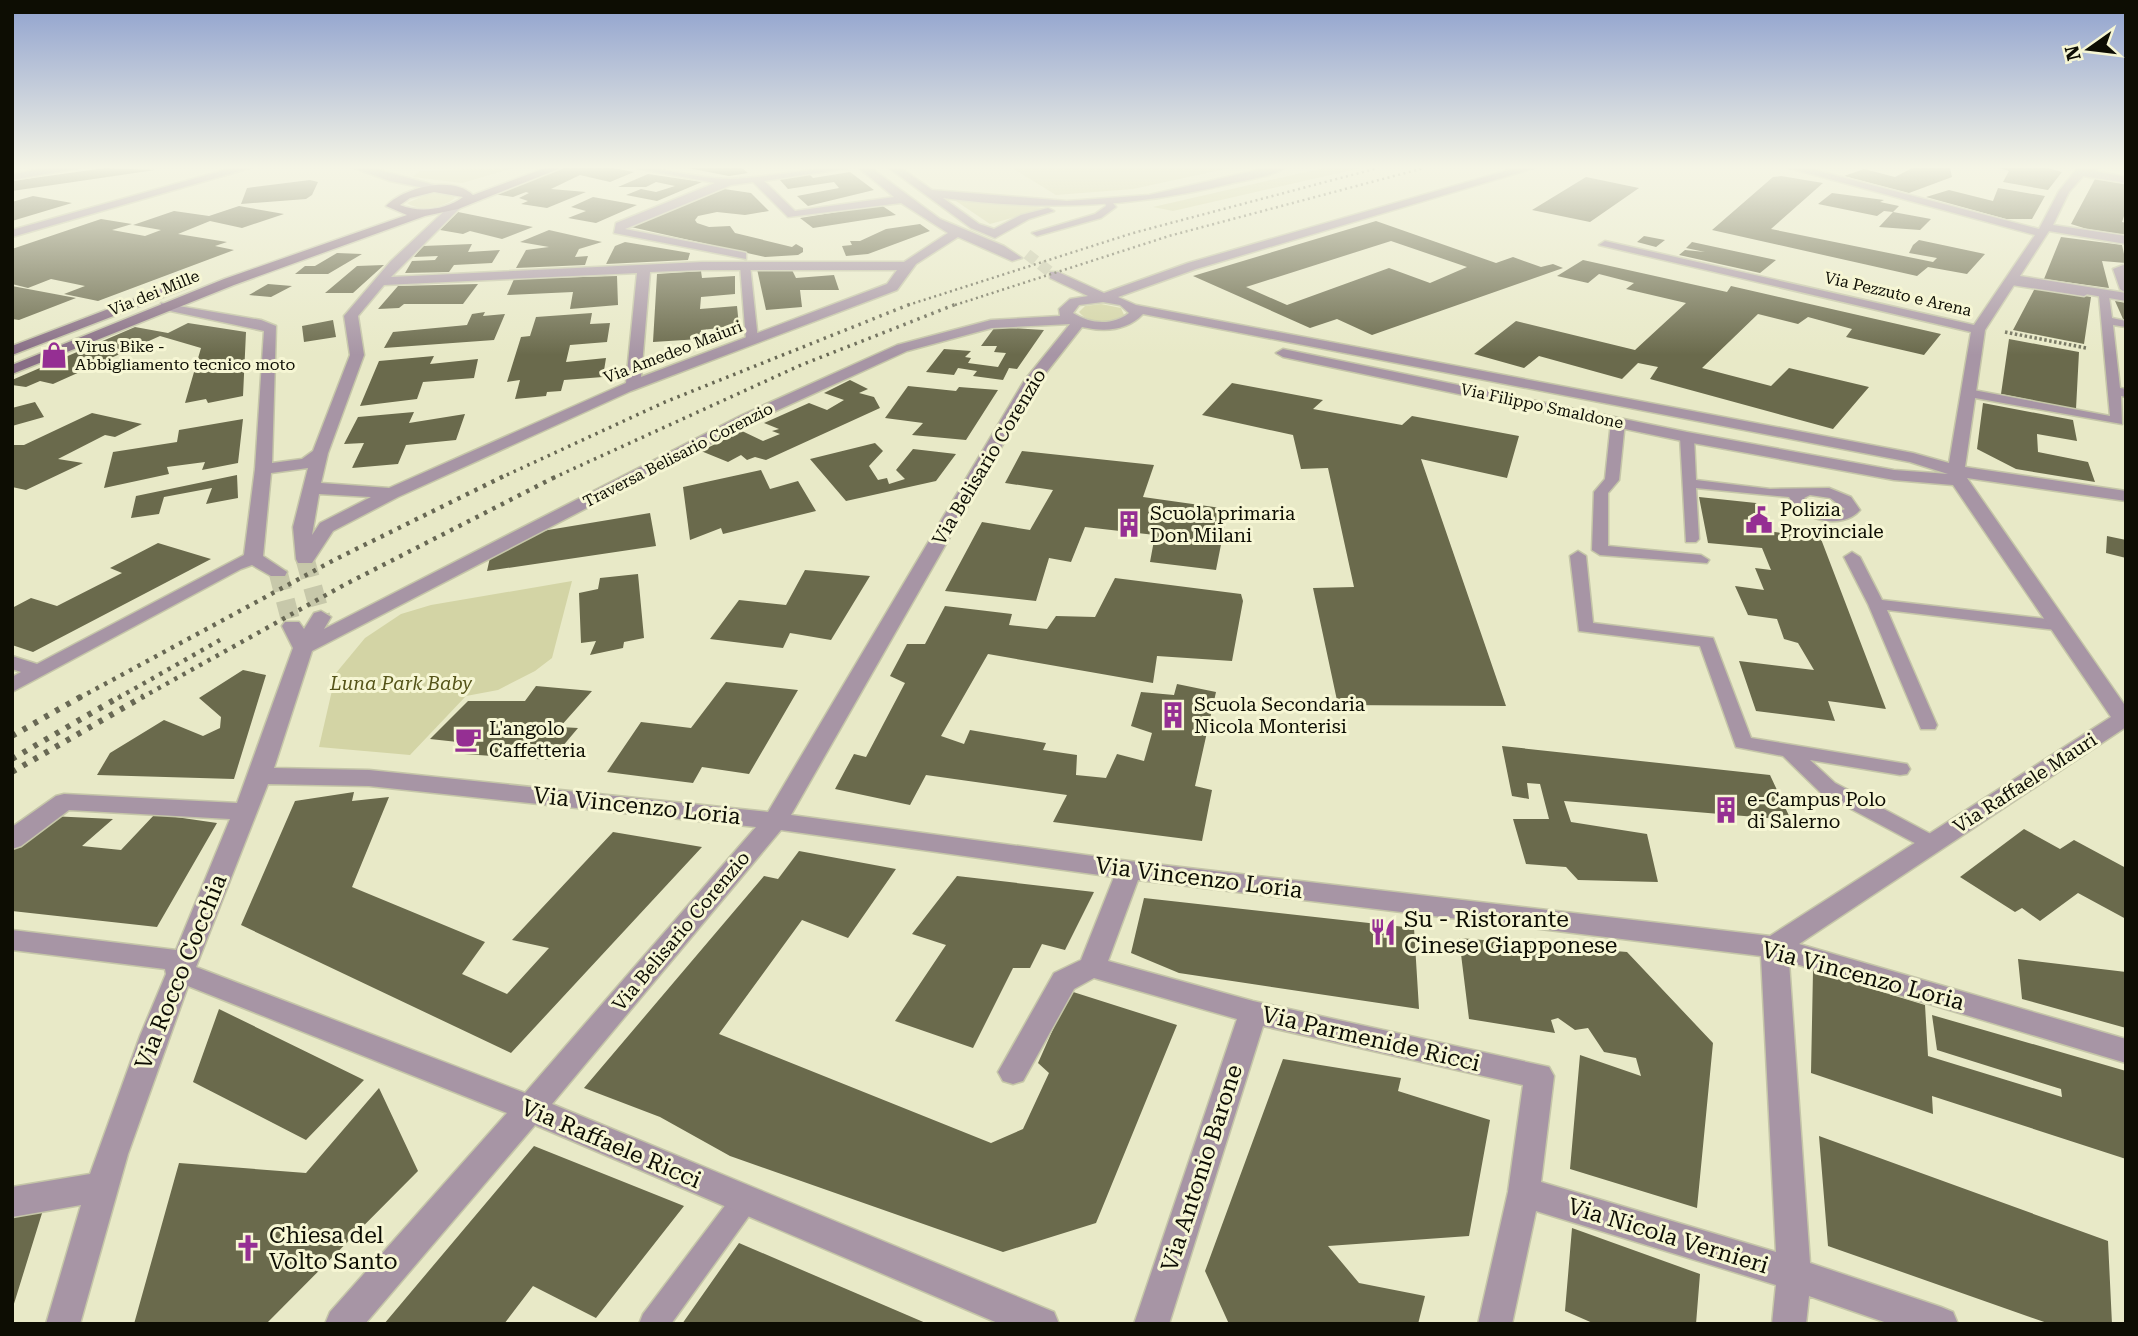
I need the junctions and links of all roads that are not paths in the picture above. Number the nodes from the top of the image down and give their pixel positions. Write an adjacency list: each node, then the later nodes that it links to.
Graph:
1 (348, 230): 36 (street, Via dei Mille)
2 (375, 230): 29 (street, Via dei Mille)
3 (432, 230): 24 (street)
4 (618, 230): 18 (street)
5 (953, 230): 13 (street)
6 (986, 230): 15 (street)
7 (1000, 230): 15 (street)
8 (1047, 230): 14 (lane)
9 (1276, 230): 22 (street)
10 (1318, 230): 22 (street)
11 (2043, 230): 23 (street)
12 (2046, 230): 16 (street)
13 (957, 233): 15 (street); 19 (street, Via Amedeo Maiuri)
14 (1037, 233)
15 (995, 234)
16 (2126, 240)
17 (1605, 245): 34 (street, Via Pezzuto e Arena)
18 (746, 265): 19 (street); 20 (street); 35 (lane)
19 (904, 266): 35 (street, Via Amedeo Maiuri)
20 (644, 268): 24 (street); 40 (street)
21 (2126, 268): 25 (street)
22 (1183, 270): 27 (street)
23 (2010, 280): 26 (lane); 28 (street); 34 (street)
24 (379, 281): 46 (street)
25 (2126, 289)
26 (2104, 296): 28 (lane); 32 (lane)
27 (1103, 298): 30 (street); 30 (street); 31 (street)
28 (2126, 298)
29 (166, 306): 39 (street, Via dei Mille); 47 (street)
30 (1074, 316): 31 (street); 64 (street, Traversa Belisario Corenzio); 74 (street, Via Belisario Corenzio)
31 (1131, 316): 43 (street, Via Filippo Smaldone); 48 (street, Via Filippo Smaldone)
32 (2107, 321): 33 (lane); 37 (lane)
33 (2126, 324)
34 (1979, 328): 42 (street)
35 (752, 340): 40 (street, Via Amedeo Maiuri)
36 (12, 351)
37 (2110, 354): 38 (lane); 41 (lane)
38 (2126, 358)
39 (12, 370)
40 (633, 385): 51 (street, Via Amedeo Maiuri)
41 (2120, 392): 42 (lane)
42 (1968, 395): 44 (lane); 48 (street)
43 (1618, 422): 45 (street, Via Filippo Smaldone); 58 (lane)
44 (2126, 427)
45 (1687, 437): 48 (street, Via Filippo Smaldone); 49 (lane)
46 (320, 453): 47 (street); 50 (street)
47 (263, 469): 57 (street)
48 (1958, 475): 53 (street); 62 (street, Via Raffaele Mauri)
49 (1689, 483): 52 (lane); 54 (lane)
50 (311, 488): 51 (street); 51 (street, Via Amedeo Maiuri)
51 (392, 493)
52 (1801, 493)
53 (2126, 496)
54 (1691, 540)
55 (1578, 556): 70 (lane)
56 (1852, 557): 60 (lane)
57 (253, 558): 59 (street); 66 (street)
58 (1701, 560)
59 (278, 572)
60 (1877, 604): 62 (lane); 69 (lane)
61 (321, 617): 64 (street, Via Rocco Cocchia)
62 (2056, 625): 68 (street, Via Raffaele Mauri)
63 (292, 626): 64 (street)
64 (303, 648): 72 (street, Via Rocco Cocchia)
65 (12, 662): 66 (street)
66 (38, 671): 67 (street)
67 (12, 686)
68 (2124, 720): 76 (street, Via Raffaele Mauri)
69 (1928, 725)
70 (1790, 751): 71 (lane); 76 (lane)
71 (1900, 769)
72 (260, 776): 73 (street, Via Rocco Cocchia); 74 (street, Via Vincenzo Loria)
73 (245, 812): 75 (street); 80 (street, Via Rocco Cocchia)
74 (775, 821): 77 (street, Via Vincenzo Loria); 85 (street, Via Belisario Corenzio)
75 (12, 840)
76 (1933, 844): 79 (street, Via Raffaele Mauri)
77 (1129, 870): 79 (street, Via Vincenzo Loria); 81 (street)
78 (12, 940): 80 (street, Via Raffaele Ricci)
79 (1774, 947): 83 (street, Via Vincenzo Loria); 90 (street)
80 (181, 966): 85 (street, Via Raffaele Ricci); 86 (street, Via Rocco Cocchia)
81 (1092, 967): 82 (street, Via Parmenide Ricci); 84 (street)
82 (1253, 1012): 87 (street, Via Parmenide Ricci); 95 (street, Via Antonio Barone)
83 (2126, 1051)
84 (1013, 1072)
85 (530, 1109): 88 (street, Via Raffaele Ricci); 92 (street, Via Belisario Corenzio)
86 (102, 1187): 89 (street); 91 (street, Via Rocco Cocchia)
87 (1524, 1192): 90 (street, Via Nicola Vernieri); 96 (street)
88 (745, 1200): 93 (lane); 94 (street, Via Raffaele Ricci)
89 (12, 1202)
90 (1794, 1274): 97 (street); 98 (street, Via Nicola Vernieri)
91 (63, 1324)
92 (342, 1324)
93 (653, 1324)
94 (1041, 1324)
95 (1150, 1324)
96 (1495, 1324)
97 (1789, 1324)
98 (1941, 1324)

